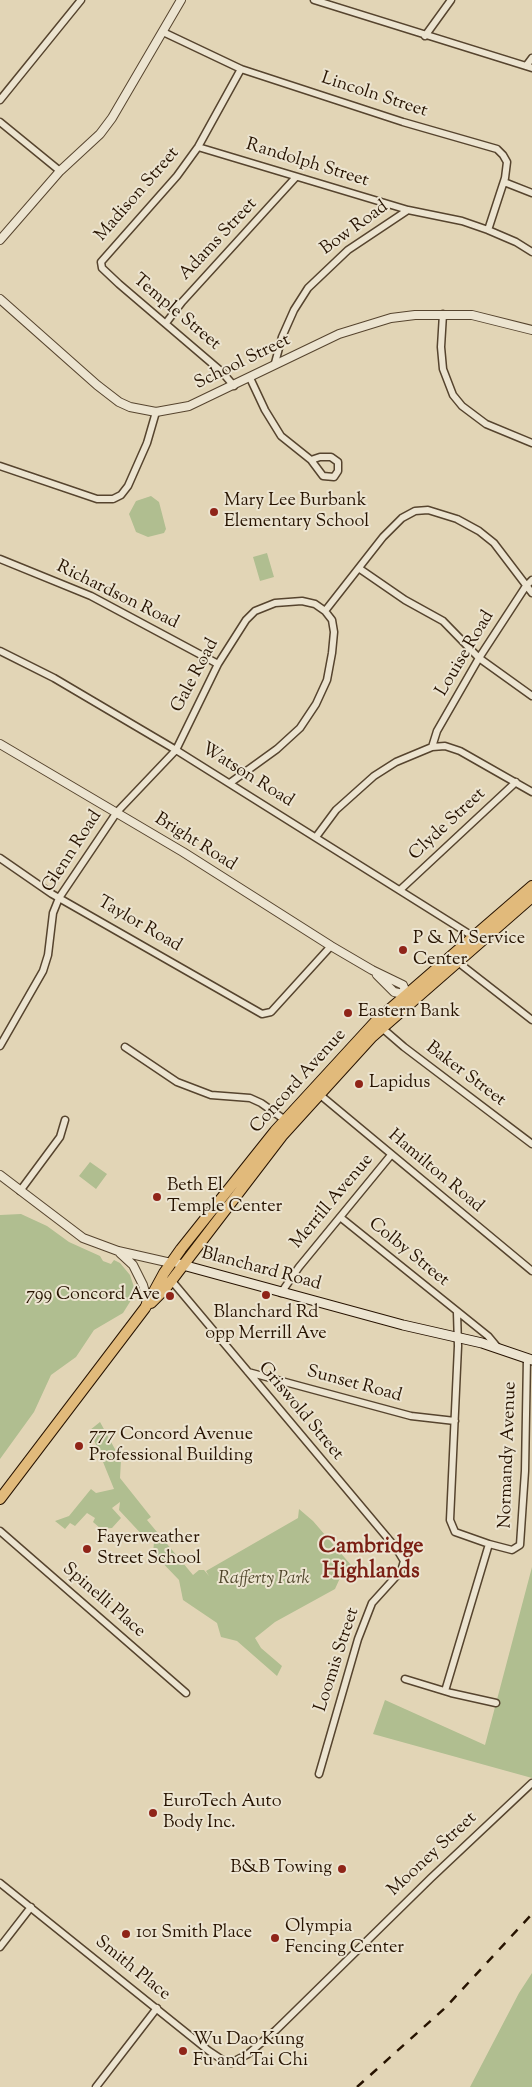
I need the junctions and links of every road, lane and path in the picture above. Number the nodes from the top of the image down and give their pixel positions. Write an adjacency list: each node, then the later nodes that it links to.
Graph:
1 (81, 0): 10 (street)
2 (181, 0): 5 (street)
3 (314, 0): 6 (street)
4 (451, 0): 6 (street)
5 (163, 32): 9 (street, Lincoln Street); 13 (street)
6 (426, 36): 8 (street)
7 (532, 58): 8 (street)
8 (529, 67)
9 (242, 69): 12 (street, Madison Street); 15 (street, Lincoln Street)
10 (0, 100)
11 (0, 122): 13 (street)
12 (198, 146): 14 (street, Randolph Street); 21 (street, Madison Street)
13 (60, 170): 19 (street)
14 (296, 178): 17 (street, Randolph Street); 24 (street, Adams Street)
15 (504, 182): 16 (street); 18 (street, Lincoln Street)
16 (532, 193)
17 (408, 210): 18 (street, Bow Road); 26 (street, Bow Road)
18 (488, 230): 20 (street, Bow Road)
19 (0, 240)
20 (532, 252)
21 (101, 263): 24 (street, Temple Street)
22 (0, 299): 29 (street, School Street)
23 (442, 314): 25 (street, School Street); 26 (street, School Street); 30 (street)
24 (166, 323): 28 (street, Temple Street)
25 (532, 330)
26 (275, 363): 27 (street, School Street)
27 (250, 378): 28 (street, School Street); 31 (street)
28 (234, 386): 29 (street, School Street)
29 (156, 412): 32 (street)
30 (532, 443)
31 (311, 460)
32 (0, 466)
33 (0, 559): 41 (street, Richardson Road)
34 (360, 569): 36 (street); 38 (street); 40 (street)
35 (532, 580): 36 (street, Louise Road)
36 (526, 586): 37 (street); 40 (street, Louise Road)
37 (532, 593)
38 (325, 611): 41 (street, Gale Road); 47 (street)
39 (0, 651): 45 (street, Watson Road)
40 (479, 658): 42 (street); 44 (street, Louise Road)
41 (218, 664): 45 (street, Gale Road)
42 (532, 696)
43 (0, 744): 49 (street, Bright Road)
44 (432, 747): 46 (street); 50 (street)
45 (176, 750): 47 (street, Watson Road); 49 (street, Gale Road)
46 (516, 782): 48 (street); 52 (street, Clyde Street)
47 (230, 783): 50 (street, Watson Road)
48 (532, 792)
49 (117, 812): 54 (street, Glenn Road); 56 (street, Bright Road)
50 (316, 837): 52 (street, Watson Road)
51 (0, 858): 54 (street, Taylor Road)
52 (400, 890): 55 (street, Watson Road)
53 (531, 891): 55 (main road, Concord Avenue)
54 (59, 898): 56 (street, Taylor Road); 61 (street, Glenn Road)
55 (478, 939): 57 (main road, Concord Avenue)
56 (330, 946): 58 (street, Bright Road)
57 (455, 960): 58 (main road, Concord Avenue); 59 (street)
58 (411, 998): 60 (main road, Concord Avenue)
59 (532, 1020)
60 (379, 1024): 63 (main road, Concord Avenue); 65 (main road, Concord Avenue); 66 (street, Baker Street)
61 (0, 1046)
62 (125, 1047): 65 (street)
63 (319, 1094): 67 (street, Hamilton Road); 73 (main road, Concord Avenue)
64 (65, 1120): 69 (street)
65 (285, 1120): 72 (main road, Concord Avenue)
66 (532, 1144)
67 (391, 1155): 70 (street, Merrill Avenue); 74 (street, Hamilton Road)
68 (0, 1175): 69 (street, Blanchard Road)
69 (20, 1191): 71 (street, Blanchard Road)
70 (340, 1217): 76 (street, Merrill Avenue); 78 (street, Colby Street)
71 (118, 1251): 72 (street, Blanchard Road); 77 (street)
72 (171, 1263): 73 (main road, Blanchard Road); 77 (main road, Concord Avenue)
73 (182, 1265): 75 (main road, Concord Avenue); 76 (main road, Blanchard Road)
74 (532, 1271)
75 (172, 1280): 77 (main road, Concord Avenue); 82 (street, Griswold Street)
76 (281, 1293): 79 (main road, Blanchard Road)
77 (145, 1308): 84 (main road, Concord Avenue)
78 (457, 1312): 79 (street); 80 (street, Colby Street)
79 (458, 1338): 80 (main road, Blanchard Road); 83 (street)
80 (498, 1348): 81 (main road, Blanchard Road)
81 (530, 1359): 86 (street, Normandy Avenue)
82 (247, 1372): 83 (street, Sunset Road); 87 (street, Griswold Street)
83 (455, 1421): 86 (street)
84 (0, 1499)
85 (0, 1531): 90 (street, Spinelli Place)
86 (489, 1544): 89 (street, Normandy Avenue)
87 (404, 1564): 92 (street, Loomis Street)
88 (405, 1679): 89 (street)
89 (445, 1691): 91 (street)
90 (186, 1693)
91 (496, 1702)
92 (319, 1774)
93 (532, 1783): 98 (street, Mooney Street)
94 (0, 1883): 95 (street, Smith Place)
95 (31, 1907): 96 (street); 97 (street, Smith Place)
96 (0, 1947)
97 (157, 2008): 98 (street, Smith Place); 99 (street)
98 (248, 2054)
99 (96, 2087)

